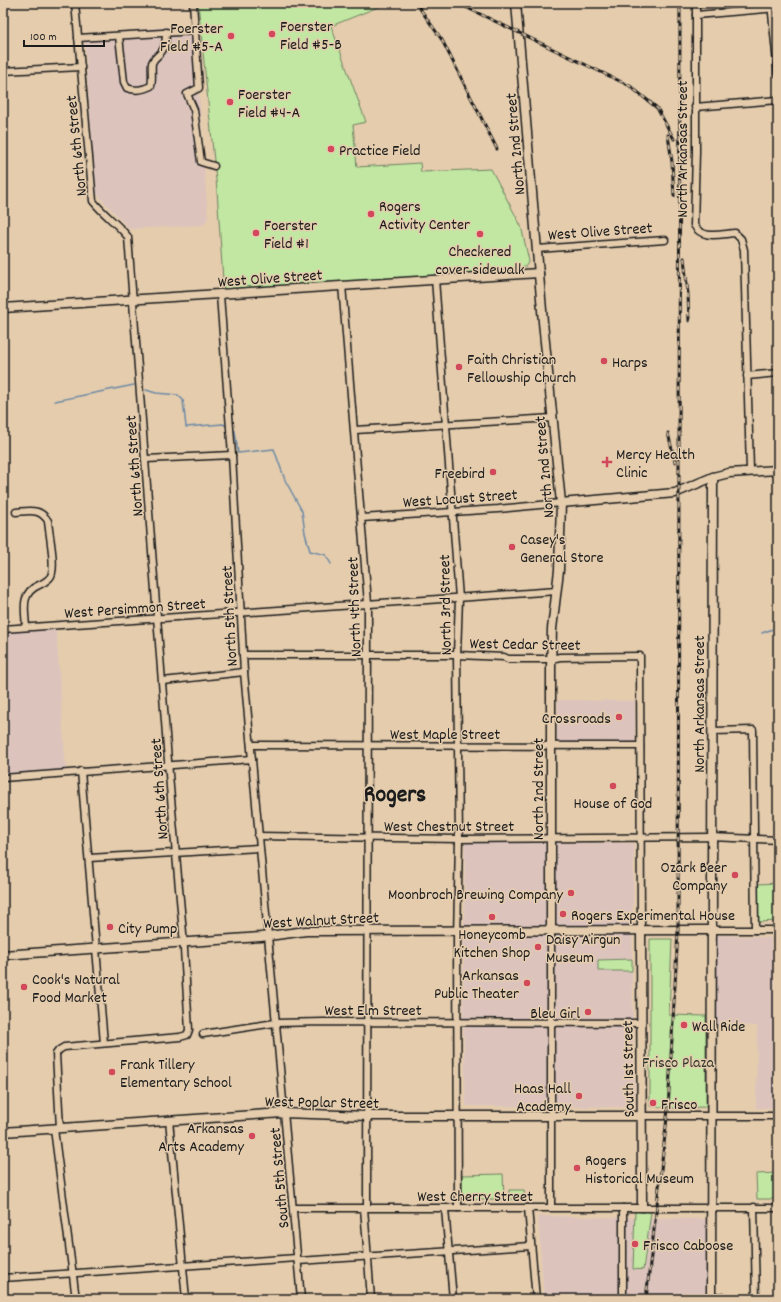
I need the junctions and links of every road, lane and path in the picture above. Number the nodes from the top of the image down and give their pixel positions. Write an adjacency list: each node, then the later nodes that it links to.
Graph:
1 (75, 3): 10 (street, North 6th Street)
2 (193, 3): 7 (street)
3 (516, 3): 18 (main road, North 2nd Street)
4 (696, 3): 6 (street, North Arkansas Street)
5 (773, 6): 6 (street); 13 (street)
6 (696, 15): 15 (street, North Arkansas Street)
7 (196, 31): 8 (street); 16 (street)
8 (166, 32): 9 (street); 9 (street)
9 (119, 36): 10 (street)
10 (78, 38): 11 (street, North 6th Street)
11 (81, 67): 12 (street); 23 (street, North 6th Street)
12 (3, 71)
13 (778, 74)
14 (778, 100): 15 (street)
15 (696, 107): 26 (street, North Arkansas Street)
16 (214, 166)
17 (665, 240): 18 (street, West Olive Street)
18 (537, 249): 19 (main road, North 2nd Street)
19 (539, 273): 20 (main road, West Olive Street); 27 (main road, North 2nd Street)
20 (435, 279): 21 (main road, West Olive Street); 28 (street, North 3rd Street)
21 (342, 285): 22 (main road, West Olive Street); 29 (street, North 4th Street)
22 (220, 295): 23 (main road, West Olive Street); 30 (street, North 5th Street)
23 (133, 299): 24 (main road, West Olive Street); 31 (street, North 6th Street)
24 (3, 308)
25 (778, 373): 26 (street)
26 (747, 376): 33 (street, North Arkansas Street)
27 (553, 418): 28 (street); 35 (main road, North 2nd Street)
28 (446, 426): 29 (street); 37 (street, North 3rd Street)
29 (355, 430): 38 (street, North 4th Street)
30 (232, 455): 31 (street); 42 (street, North 5th Street)
31 (146, 459): 43 (street, North 6th Street)
32 (778, 470): 33 (main road, West Locust Street)
33 (750, 471): 34 (main road, West Locust Street)
34 (713, 477): 35 (main road, West Locust Street); 52 (main road, North Arkansas Street)
35 (562, 503): 37 (street, West Locust Street); 39 (main road, North 2nd Street)
36 (16, 512): 44 (street)
37 (454, 512): 38 (street, West Locust Street); 40 (street, North 3rd Street)
38 (362, 518): 41 (street, North 4th Street)
39 (557, 591): 40 (street, West Persimmon Street); 49 (main road, North 2nd Street)
40 (459, 598): 41 (street, West Persimmon Street); 48 (street, North 3rd Street)
41 (368, 603): 42 (street, West Persimmon Street); 47 (street, North 4th Street)
42 (241, 612): 43 (street, West Persimmon Street); 46 (street, North 5th Street)
43 (158, 620): 44 (street, West Persimmon Street); 51 (street, North 6th Street)
44 (26, 628): 45 (street, West Persimmon Street)
45 (3, 629)
46 (243, 655): 47 (street, West Cedar Street); 50 (street, North 5th Street)
47 (368, 655): 48 (street, West Cedar Street); 55 (street, North 4th Street)
48 (457, 655): 49 (street, West Cedar Street); 56 (street, North 3rd Street)
49 (551, 659): 54 (main road, North 2nd Street); 57 (street, West Cedar Street)
50 (244, 672): 51 (street); 53 (street, North 5th Street)
51 (163, 681): 59 (street, North 6th Street)
52 (713, 731): 63 (main road, North Arkansas Street); 66 (street)
53 (250, 745): 55 (street, West Maple Street); 58 (street, North 5th Street)
54 (551, 745): 56 (street, West Maple Street); 57 (street, West Maple Street); 64 (main road, North 2nd Street)
55 (368, 746): 56 (street, West Maple Street); 67 (street, North 4th Street)
56 (458, 746): 68 (street, North 3rd Street)
57 (640, 746): 65 (street)
58 (252, 759): 59 (street); 62 (street, North 5th Street)
59 (169, 765): 60 (street); 71 (street, North 6th Street)
60 (81, 771): 61 (street); 72 (street)
61 (3, 778)
62 (258, 836): 67 (street, West Chestnut Street); 70 (street, North 5th Street)
63 (711, 837): 65 (street, West Chestnut Street); 66 (street, West Chestnut Street); 76 (main road, North Arkansas Street)
64 (550, 838): 65 (street, West Chestnut Street); 68 (street, West Chestnut Street); 75 (main road, North 2nd Street)
65 (640, 838): 79 (street)
66 (754, 838): 69 (street, West Chestnut Street); 77 (street)
67 (369, 839): 68 (street, West Chestnut Street); 73 (street, North 4th Street)
68 (459, 839): 74 (street, North 3rd Street)
69 (778, 840)
70 (259, 848): 71 (street); 80 (street, North 5th Street)
71 (176, 853): 72 (street); 81 (street, North 6th Street)
72 (89, 858): 82 (street)
73 (369, 929): 74 (main road, West Walnut Street); 80 (main road, West Walnut Street); 84 (street, North 4th Street)
74 (457, 930): 75 (main road, West Walnut Street); 85 (street, North 3rd Street)
75 (551, 930): 79 (main road, West Walnut Street); 86 (street)
76 (711, 930): 77 (street); 79 (main road, West Walnut Street); 96 (main road, North Arkansas Street)
77 (755, 930): 78 (street)
78 (778, 930)
79 (641, 931): 88 (main road, South 1st Street)
80 (268, 936): 81 (main road, West Walnut Street); 87 (street, South 5th Street)
81 (183, 942): 82 (main road, West Walnut Street); 90 (street, North 6th Street)
82 (97, 947): 83 (main road, West Walnut Street); 90 (street)
83 (3, 955)
84 (368, 1021): 85 (street, West Elm Street); 87 (street, West Elm Street); 92 (street, North 4th Street)
85 (457, 1022): 86 (street, West Elm Street); 93 (street, North 3rd Street)
86 (551, 1022): 88 (street, West Elm Street); 94 (street)
87 (275, 1023): 89 (street, West Elm Street); 91 (street, South 5th Street)
88 (641, 1023): 95 (main road, South 1st Street)
89 (203, 1034)
90 (104, 1043): 99 (street)
91 (283, 1113): 92 (main road, West Poplar Street); 98 (main road, West Poplar Street); 105 (street, South 5th Street)
92 (368, 1116): 93 (main road, West Poplar Street); 106 (street, North 4th Street)
93 (457, 1116): 94 (main road, West Poplar Street); 107 (street, North 3rd Street)
94 (550, 1116): 95 (main road, West Poplar Street); 101 (street)
95 (642, 1116): 96 (street); 102 (main road, South 1st Street)
96 (710, 1116): 97 (street); 103 (main road, North Arkansas Street)
97 (778, 1116)
98 (170, 1120): 99 (main road, West Poplar Street); 116 (street)
99 (57, 1129): 100 (main road, West Poplar Street); 117 (street)
100 (3, 1132)
101 (551, 1207): 108 (street, West Cherry Street); 109 (street, West Cherry Street)
102 (642, 1207): 103 (street, West Cherry Street); 109 (street, West Cherry Street)
103 (711, 1207): 104 (street, West Cherry Street); 119 (main road, North Arkansas Street)
104 (754, 1207): 110 (street, West Cherry Street); 128 (street)
105 (294, 1208): 106 (street, West Cherry Street); 115 (street, South 5th Street)
106 (365, 1208): 111 (street, West Cherry Street); 114 (street, North 4th Street)
107 (458, 1208): 108 (street, West Cherry Street); 111 (street, West Cherry Street)
108 (528, 1208): 112 (street)
109 (623, 1208): 126 (street)
110 (778, 1208)
111 (445, 1209): 113 (street)
112 (531, 1246): 113 (street); 125 (street)
113 (449, 1252): 114 (street); 124 (street)
114 (366, 1257): 115 (street); 123 (street, North 4th Street)
115 (298, 1260): 116 (street); 122 (street, South 5th Street)
116 (183, 1266): 117 (street); 121 (street)
117 (73, 1273): 118 (street); 120 (street)
118 (3, 1278)
119 (711, 1298): 127 (street)
120 (76, 1299)
121 (186, 1299)
122 (301, 1299)
123 (371, 1299)
124 (453, 1299)
125 (536, 1299)
126 (623, 1299)
127 (742, 1299)
128 (756, 1299)

